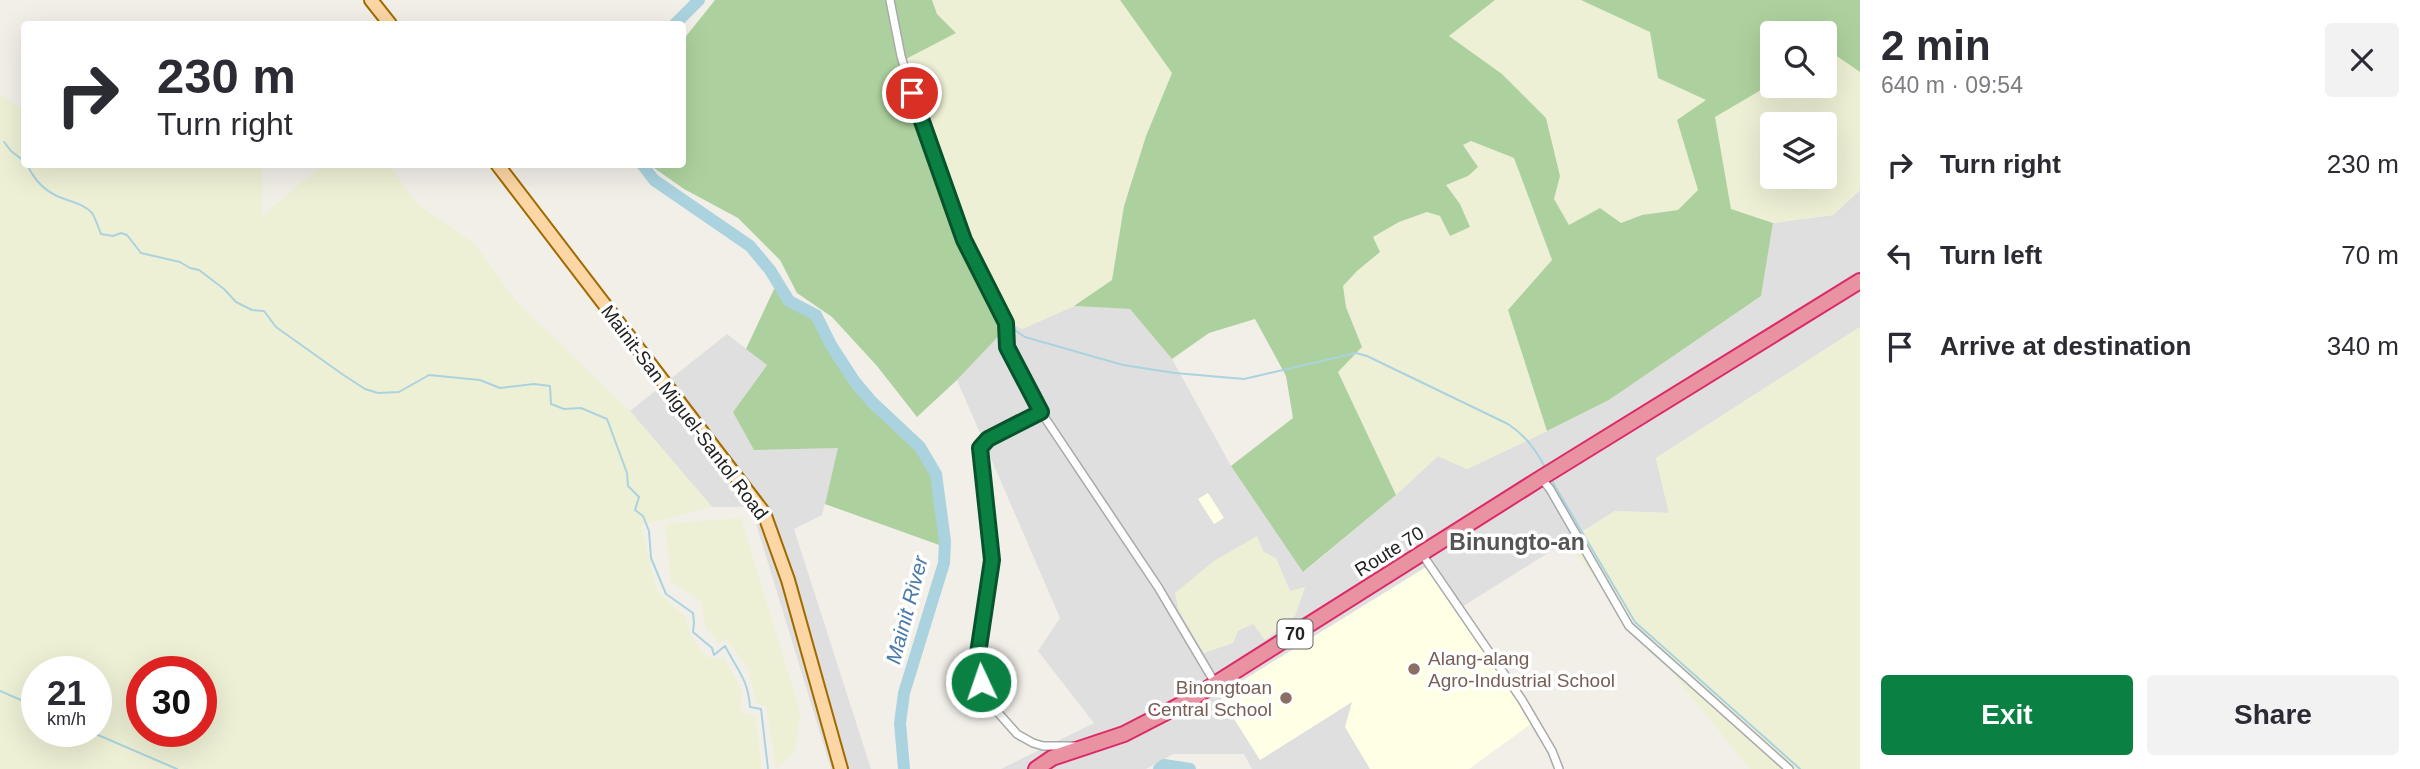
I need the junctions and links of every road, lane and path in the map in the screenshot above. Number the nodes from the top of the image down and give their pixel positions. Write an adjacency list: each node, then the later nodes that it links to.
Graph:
1 (371, 0): 3 (main road)
2 (890, 0): 6 (street)
3 (388, 21)
4 (500, 168): 11 (main road, Mainit-San Miguel-Santol Road)
5 (1860, 281): 7 (highway, Route 70 / 70)
6 (1041, 412): 9 (street); 10 (street)
7 (1542, 477): 8 (highway, Route 70 / 70); 14 (street)
8 (1422, 553): 9 (highway, Route 70 / 70); 13 (street)
9 (1216, 684): 10 (highway, Route 70 / 70)
10 (1086, 746): 12 (highway, Route 70 / 70)
11 (841, 769)
12 (1037, 769)
13 (1559, 769)
14 (1789, 769)

